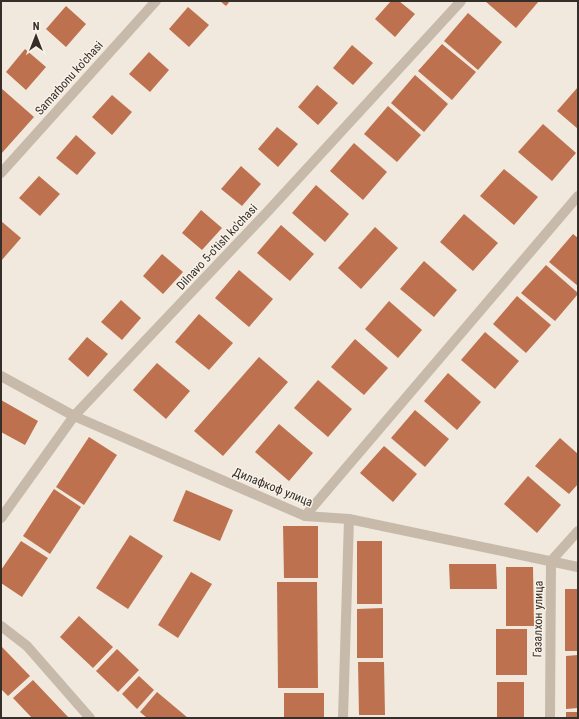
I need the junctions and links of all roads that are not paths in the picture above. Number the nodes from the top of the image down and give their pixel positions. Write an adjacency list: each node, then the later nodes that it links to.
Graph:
1 (156, 1): 3 (street, Samarbonu ko'chasi)
2 (461, 1): 6 (street, Dilnavo 5-o'tish ko'chasi)
3 (1, 173)
4 (578, 196): 7 (street)
5 (1, 376): 6 (street, Дилафкоф улица)
6 (74, 416): 7 (street, Дилафкоф улица); 8 (street, Dilnavo 5-o'tish ko'chasi)
7 (305, 516): 9 (street, Дилафкоф улица)
8 (1, 518)
9 (349, 519): 11 (street, Дилафкоф улица); 15 (street)
10 (578, 531): 11 (street)
11 (552, 561): 12 (street, Дилафкоф улица); 16 (street, Газалхон улица)
12 (578, 567)
13 (1, 626): 14 (street)
14 (90, 718)
15 (343, 718)
16 (550, 718)

